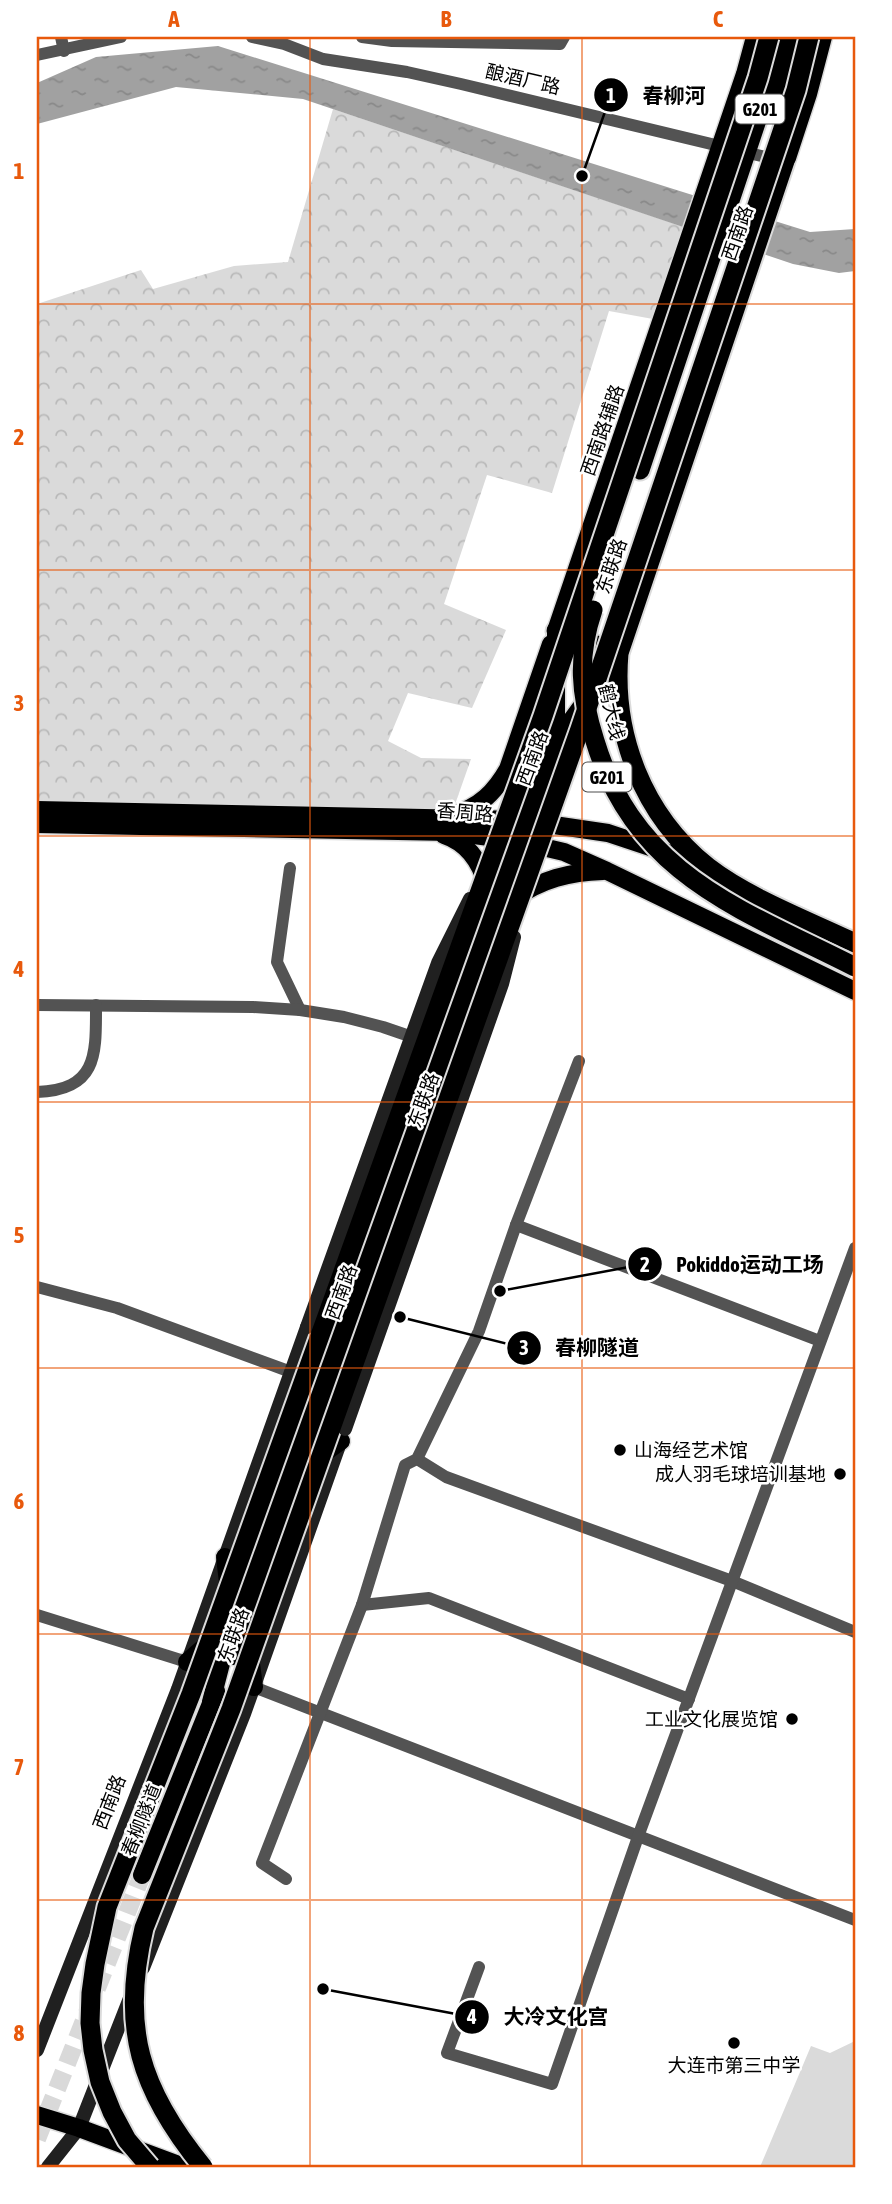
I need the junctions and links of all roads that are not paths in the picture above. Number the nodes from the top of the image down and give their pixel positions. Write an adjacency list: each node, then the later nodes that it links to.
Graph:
1 (61, 37): 12 (street)
2 (121, 37): 12 (street)
3 (252, 37): 14 (street, 酿酒厂路)
4 (362, 37): 5 (street)
5 (564, 37)
6 (755, 37): 14 (main road, 西南路辅路)
7 (769, 37): 26 (highway, 东联路, bridge)
8 (781, 37): 15 (highway, 西南路 / G201)
9 (795, 37): 16 (highway, 西南路 / G201)
10 (809, 37): 27 (highway, 东联路, bridge)
11 (823, 37): 16 (main road)
12 (64, 51): 13 (street)
13 (37, 55)
14 (721, 146): 15 (street, 酿酒厂路); 18 (main road, 西南路辅路)
15 (746, 152): 16 (street, 酿酒厂路); 17 (highway, 西南路 / G201)
16 (785, 161): 19 (highway, 西南路 / G201)
17 (640, 470): 33 (highway, 鹤大线 / G201, bridge)
18 (556, 631): 19 (highway); 20 (main road, 西南路辅路); 24 (main road)
19 (619, 653): 20 (main road, 西南路); 30 (highway, 鹤大线 / G201)
20 (562, 723): 22 (main road, 西南路辅路)
21 (37, 810): 24 (main road, 香周路)
22 (527, 821): 24 (main road, 香周路); 25 (main road, 西南路); 30 (main road, 香周路)
23 (37, 824): 24 (main road, 香周路)
24 (439, 825): 25 (main road, 香周路); 31 (main road)
25 (519, 841): 29 (main road, 香周路); 31 (main road, 西南路)
26 (495, 851): 45 (main road, 西南路, bridge); 69 (highway, 东联路, bridge)
27 (532, 862): 46 (main road, bridge); 71 (highway, 东联路, bridge)
28 (290, 868): 37 (street)
29 (607, 871): 31 (main road); 34 (main road, 香周路)
30 (743, 890): 32 (highway, 香周路 / G201)
31 (495, 909): 38 (main road, 西南路); 48 (main road, 西南路)
32 (855, 943)
33 (855, 967)
34 (855, 991)
35 (37, 1005): 36 (street)
36 (96, 1005): 37 (street); 40 (street)
37 (300, 1010): 38 (street)
38 (439, 1046): 53 (main road, 西南路)
39 (579, 1061): 41 (street)
40 (37, 1092)
41 (516, 1225): 44 (street); 47 (street)
42 (855, 1248): 44 (street)
43 (37, 1287): 45 (street)
44 (820, 1341): 50 (street)
45 (291, 1372): 49 (main road, 西南路)
46 (343, 1435): 48 (main road); 56 (main road)
47 (417, 1459): 50 (street); 51 (street)
48 (302, 1469): 53 (main road, 西南路)
49 (225, 1557): 53 (main road); 55 (main road, 西南路)
50 (732, 1581): 54 (street); 57 (street)
51 (362, 1605): 57 (street); 59 (street)
52 (37, 1615): 55 (street)
53 (239, 1623): 55 (main road); 56 (main road); 58 (main road, 西南路)
54 (855, 1632)
55 (187, 1662): 65 (main road, 西南路)
56 (254, 1687): 59 (street); 67 (main road)
57 (689, 1699): 60 (street)
58 (211, 1702): 61 (main road, 春柳隧道)
59 (320, 1712): 60 (street); 62 (street)
60 (639, 1835): 63 (street); 64 (street)
61 (142, 1875)
62 (286, 1879)
63 (855, 1920)
64 (479, 1967)
65 (37, 2050)
66 (37, 2115): 67 (main road)
67 (79, 2128): 68 (main road); 70 (main road)
68 (48, 2167)
69 (150, 2167)
70 (184, 2167)
71 (203, 2167)

